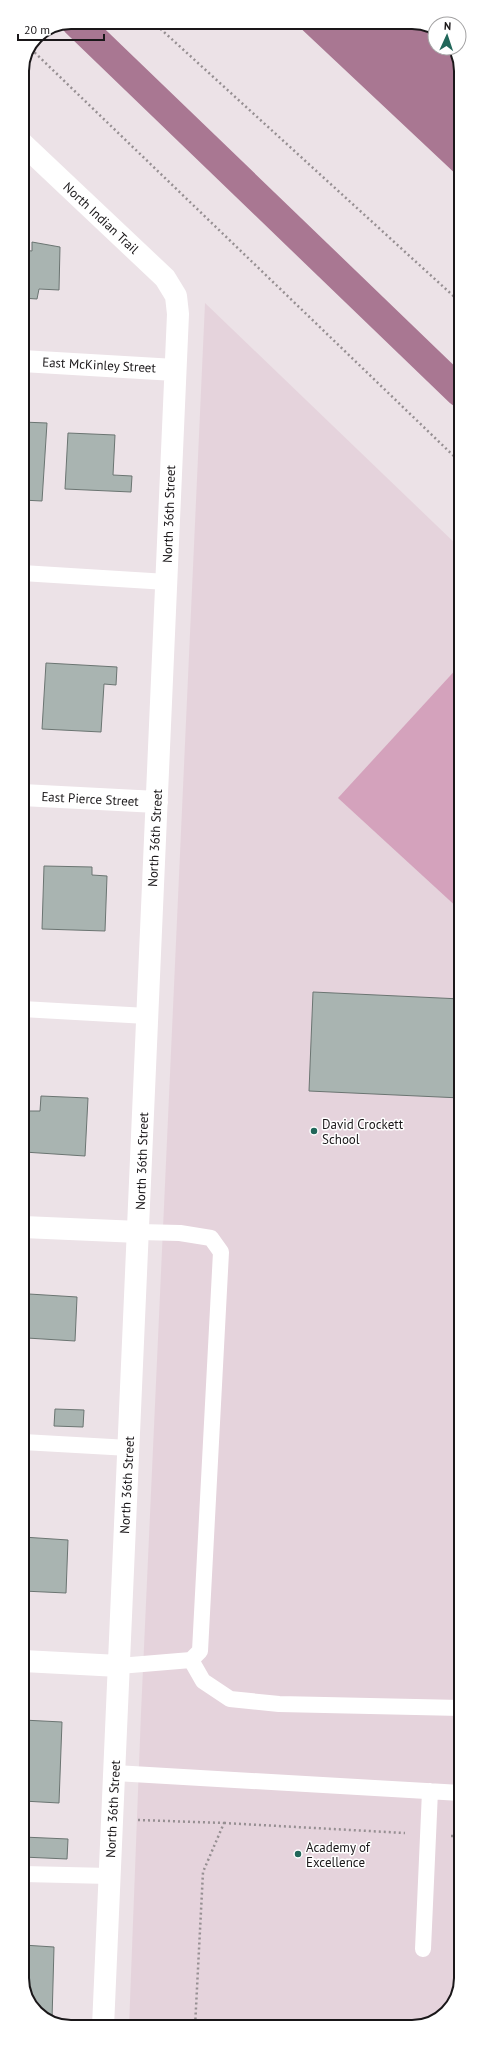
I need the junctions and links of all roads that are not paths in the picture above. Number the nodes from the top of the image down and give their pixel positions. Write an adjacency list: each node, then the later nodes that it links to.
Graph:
1 (29, 150): 2 (street, North Indian Trail)
2 (176, 296): 4 (street, North 36th Street)
3 (29, 361): 4 (street, East McKinley Street)
4 (175, 370): 6 (street, North 36th Street)
5 (29, 573): 6 (lane)
6 (167, 582): 8 (street, North 36th Street)
7 (29, 795): 8 (street, East Pierce Street)
8 (157, 802): 10 (street, North 36th Street)
9 (29, 1009): 10 (lane)
10 (148, 1016): 12 (street, North 36th Street)
11 (29, 1227): 12 (street)
12 (139, 1232): 14 (street, North 36th Street); 15 (lane)
13 (29, 1442): 14 (lane)
14 (129, 1448): 17 (street, North 36th Street)
15 (190, 1660): 17 (lane); 18 (lane)
16 (29, 1661): 17 (street)
17 (119, 1666): 19 (street, North 36th Street)
18 (454, 1708)
19 (115, 1773): 20 (lane); 23 (street, North 36th Street)
20 (430, 1791): 21 (lane); 24 (lane)
21 (454, 1793)
22 (29, 1874): 23 (lane)
23 (110, 1876): 25 (street, North 36th Street)
24 (423, 1949)
25 (104, 2020)

